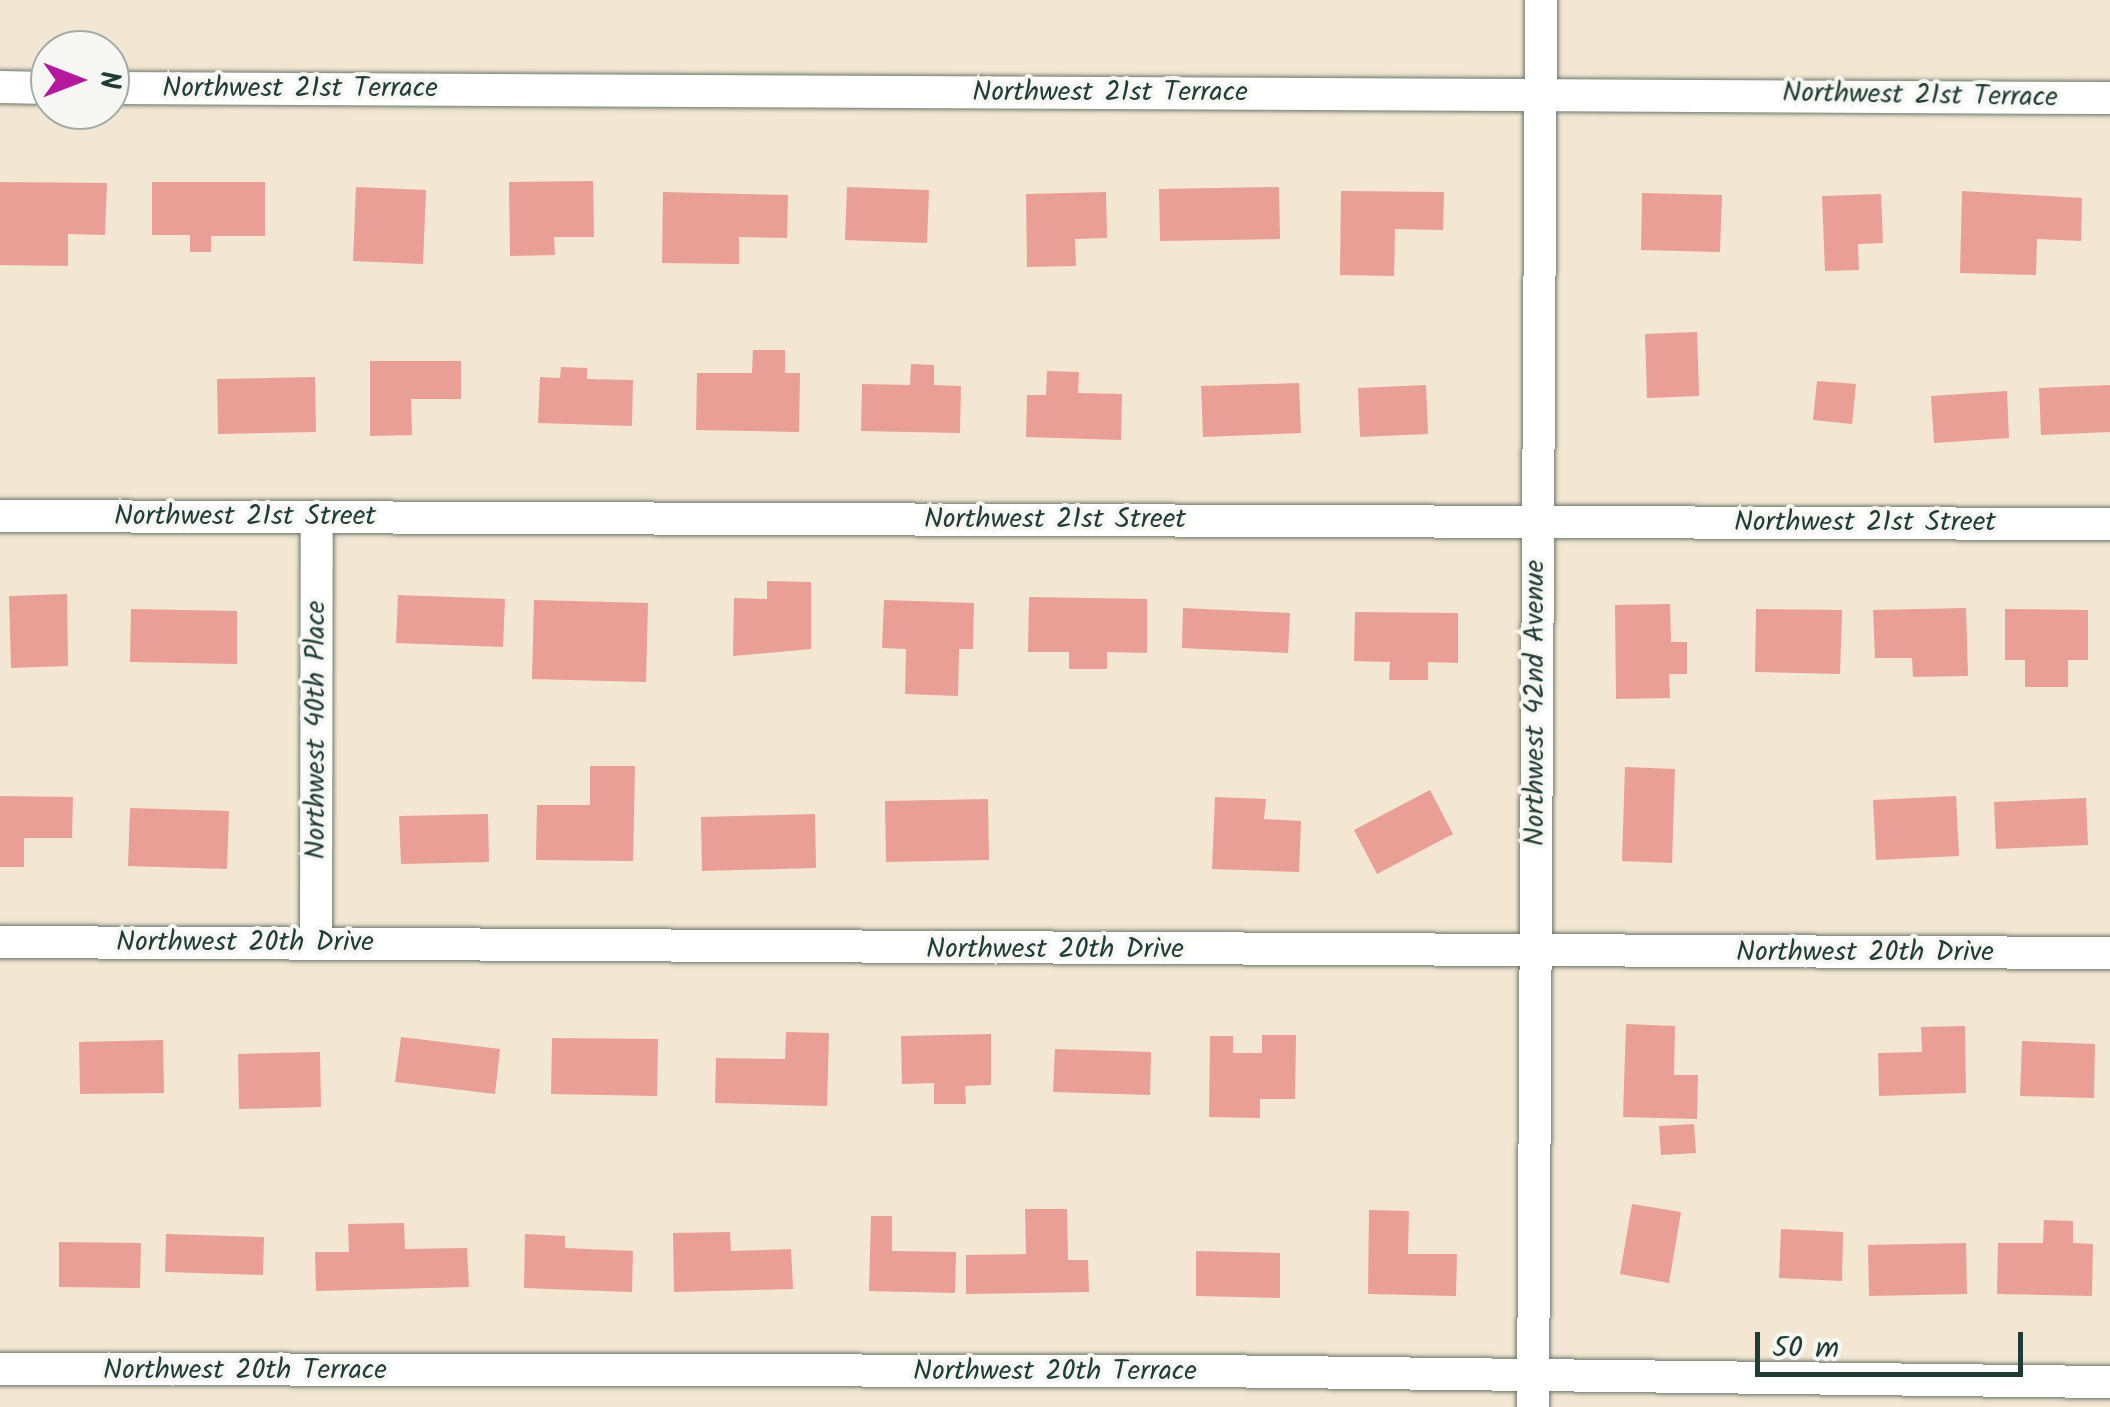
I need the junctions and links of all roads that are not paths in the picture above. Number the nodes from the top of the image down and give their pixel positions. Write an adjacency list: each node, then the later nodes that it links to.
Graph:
1 (1542, 0): 5 (street, Northwest 42nd Avenue)
2 (0, 87): 3 (street)
3 (30, 88)
4 (130, 88): 5 (street, Northwest 21st Terrace)
5 (1542, 97): 6 (street, Northwest 21st Terrace); 9 (street, Northwest 42nd Avenue)
6 (2110, 98)
7 (0, 516): 8 (street, Northwest 21st Street)
8 (317, 518): 9 (street, Northwest 21st Street); 12 (street, Northwest 40th Place)
9 (1537, 522): 10 (street, Northwest 21st Street); 13 (street, Northwest 42nd Avenue)
10 (2110, 524)
11 (0, 942): 12 (street, Northwest 20th Drive)
12 (316, 943): 13 (street, Northwest 20th Drive)
13 (1534, 952): 14 (street, Northwest 20th Drive); 17 (street, Northwest 42nd Avenue)
14 (2110, 954)
15 (0, 1369): 17 (street, Northwest 20th Terrace)
16 (2110, 1382): 17 (street, Northwest 20th Terrace)
17 (1533, 1392)

